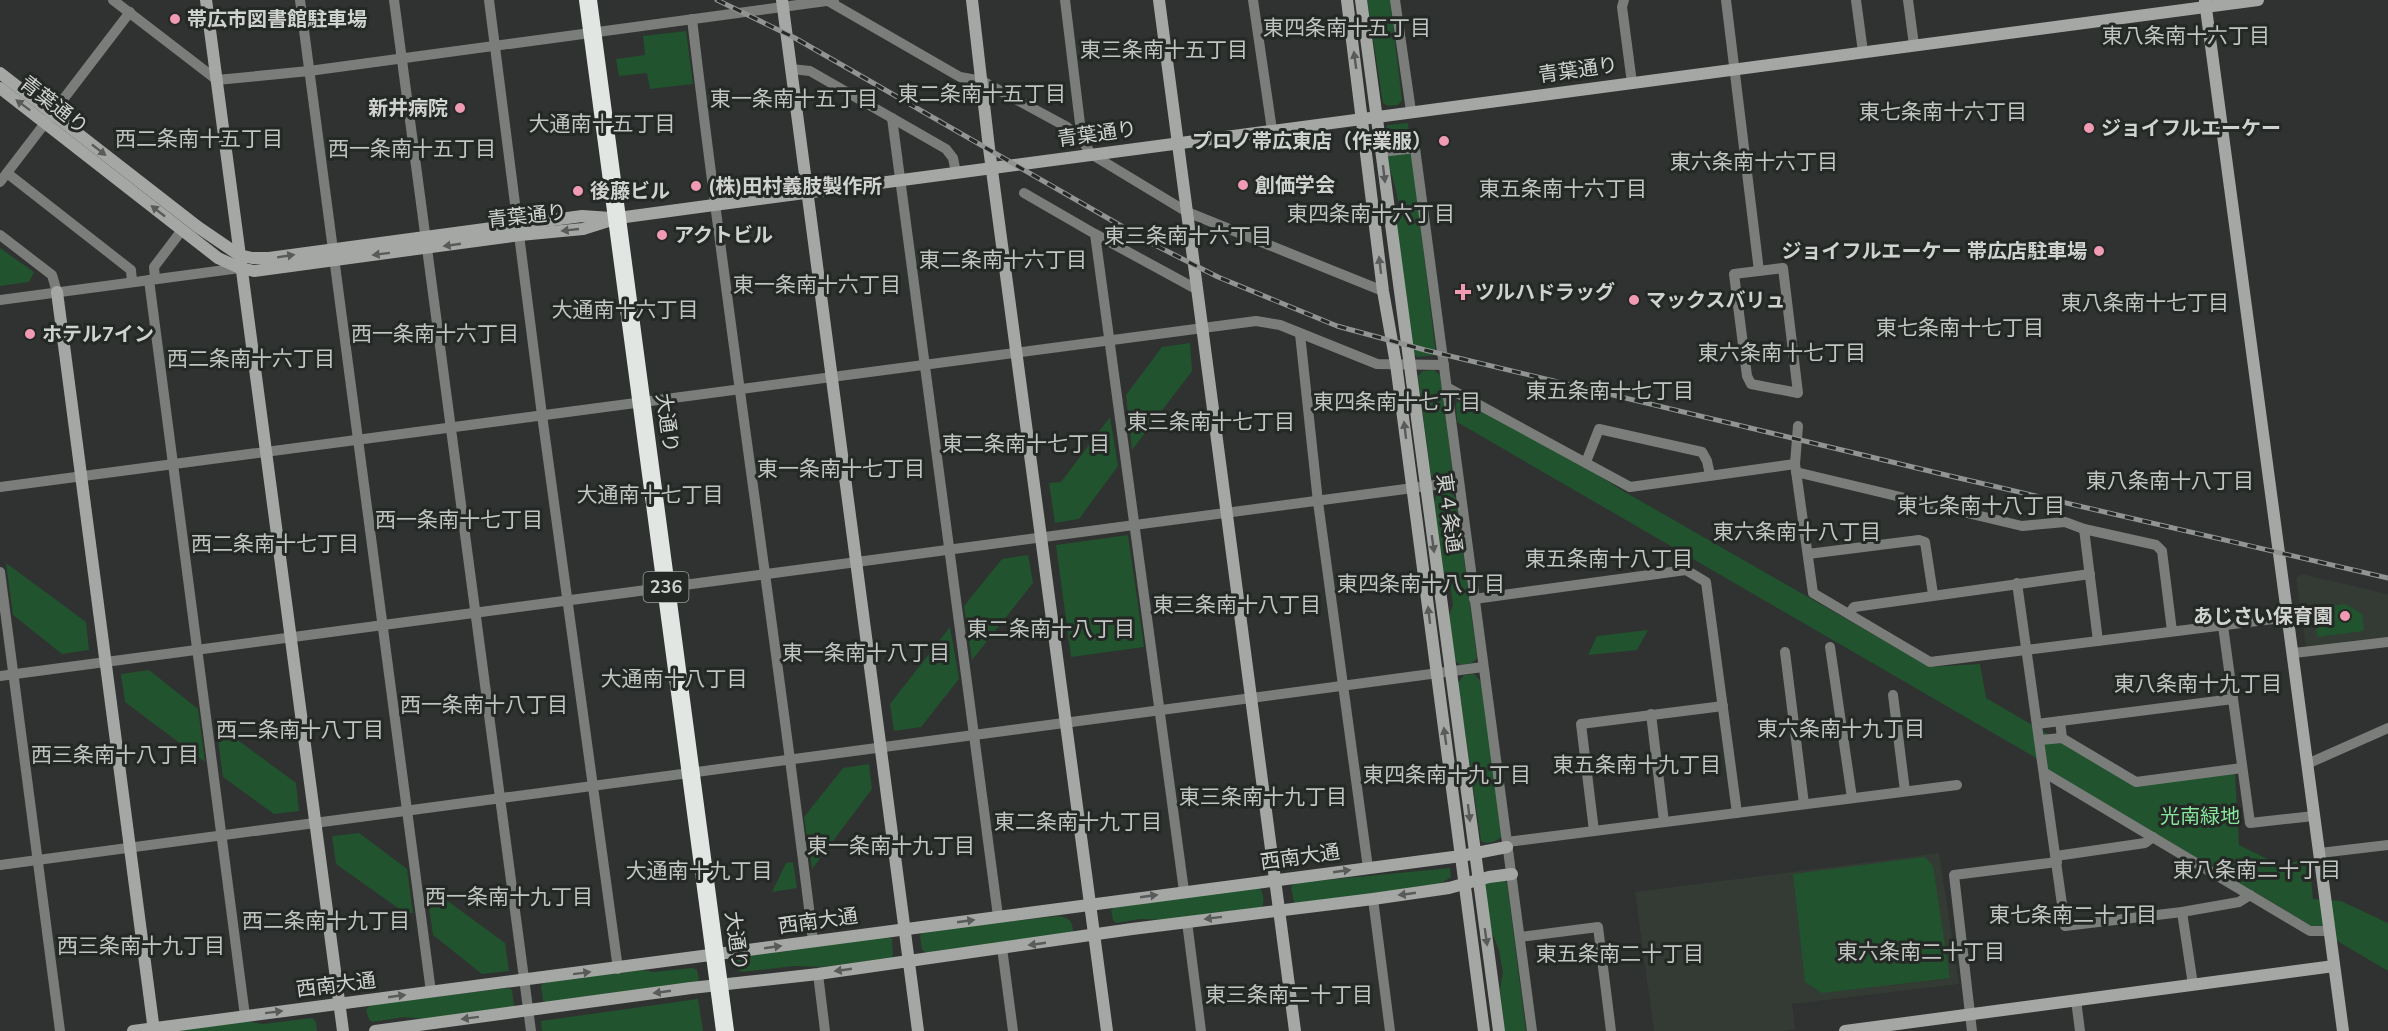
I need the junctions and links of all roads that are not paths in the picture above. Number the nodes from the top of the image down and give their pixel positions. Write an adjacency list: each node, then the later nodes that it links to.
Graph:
1 (113, 0): 23 (street)
2 (206, 0): 34 (street)
3 (300, 0): 32 (street)
4 (394, 0): 29 (street)
5 (489, 0): 26 (street)
6 (588, 0): 25 (highway, 大通り / 236)
7 (834, 0): 20 (street)
8 (972, 0): 35 (street)
9 (1065, 0): 44 (street)
10 (1159, 0): 45 (street)
11 (1253, 0): 43 (street)
12 (1347, 0): 42 (street, 東４条通, one-way to 12)
13 (1361, 0): 39 (street, 東４条通)
14 (1395, 0): 38 (street)
15 (1624, 0): 36 (street)
16 (1726, 0): 31 (street)
17 (1856, 0): 28 (street)
18 (1908, 0): 27 (street)
19 (2258, 0): 22 (street, 青葉通り)
20 (828, 1): 21 (street); 35 (street)
21 (782, 3): 24 (street); 30 (street)
22 (2205, 4): 27 (street, 青葉通り); 116 (street)
23 (130, 12): 34 (street); 40 (street)
24 (692, 19): 25 (street); 54 (street)
25 (592, 33): 26 (street); 56 (highway, 大通り / 236)
26 (495, 45): 29 (street); 58 (street)
27 (1914, 45): 28 (street, 青葉通り)
28 (1863, 52): 31 (street, 青葉通り)
29 (402, 58): 32 (street); 61 (street)
30 (791, 69): 41 (street); 52 (street)
31 (1735, 70): 36 (street, 青葉通り); 65 (street)
32 (309, 71): 34 (street); 62 (street)
33 (0, 73): 40 (street)
34 (217, 80): 63 (street)
35 (982, 81): 44 (street); 48 (street)
36 (1632, 82): 38 (street, 青葉通り)
37 (0, 88): 40 (street, 青葉通り, one-way to 37)
38 (1411, 111): 39 (street, 青葉通り)
39 (1377, 116): 42 (street, 青葉通り); 46 (street, 東４条通)
40 (49, 118): 50 (street); 57 (street, 青葉通り, one-way to 40); 63 (street, one-way to 63)
41 (892, 118): 49 (street); 51 (street)
42 (1363, 118): 43 (street, 青葉通り); 69 (street, 東４条通, one-way to 42)
43 (1272, 130): 45 (street, 青葉通り)
44 (1082, 140): 47 (street)
45 (1178, 144): 47 (street, 青葉通り); 55 (street)
46 (1382, 152): 76 (street, 東４条通, one-way to 76); 78 (street)
47 (1091, 154): 48 (street, 青葉通り); 55 (street)
48 (992, 169): 49 (street, 青葉通り); 75 (street)
49 (956, 173): 51 (street, 青葉通り)
50 (3, 178): 67 (street)
51 (900, 180): 52 (street, 青葉通り); 79 (street)
52 (806, 193): 54 (street, 青葉通り); 80 (street)
53 (1024, 193): 59 (street)
54 (714, 205): 56 (street, 青葉通り); 82 (street)
55 (1187, 212): 68 (street); 69 (street)
56 (618, 218): 58 (street, 青葉通り); 83 (highway, 大通り / 236)
57 (182, 230): 64 (street, 青葉通り); 66 (street)
58 (519, 230): 61 (street, 青葉通り); 84 (street)
59 (1095, 234): 68 (street); 74 (street)
60 (0, 235): 70 (street)
61 (426, 242): 62 (street, 青葉通り); 86 (street)
62 (334, 254): 63 (street, one-way to 62); 64 (street, 青葉通り); 87 (street)
63 (239, 255): 64 (street)
64 (240, 268): 66 (street); 88 (street)
65 (1759, 271): 65 (street)
66 (152, 280): 67 (street); 90 (street)
67 (132, 282): 70 (street)
68 (1198, 290): 72 (street)
69 (1383, 291): 77 (street, 東４条通)
70 (57, 292): 71 (street); 93 (street)
71 (0, 300)
72 (1203, 327): 73 (street); 74 (street); 99 (street)
73 (1300, 334): 77 (street); 98 (street)
74 (1109, 340): 75 (street); 100 (street)
75 (1017, 353): 79 (street); 102 (street)
76 (1409, 363): 77 (street); 78 (street); 95 (street, 東４条通)
77 (1396, 364): 97 (street, 東４条通, one-way to 77)
78 (1444, 364): 81 (street)
79 (925, 366): 80 (street); 103 (street)
80 (833, 378): 82 (street); 105 (street)
81 (1448, 388): 89 (street); 94 (street)
82 (739, 389): 83 (street); 107 (street)
83 (641, 403): 84 (street); 110 (highway, 大通り / 236)
84 (542, 415): 86 (street); 113 (street)
85 (1798, 426): 91 (street)
86 (451, 427): 87 (street); 114 (street)
87 (358, 440): 88 (street); 117 (street)
88 (266, 452): 90 (street); 120 (street)
89 (1586, 462): 92 (street); 92 (street)
90 (173, 465): 93 (street); 124 (street)
91 (1795, 468): 92 (street); 101 (street); 104 (street)
92 (1710, 475)
93 (82, 476): 96 (street); 128 (street)
94 (1458, 482): 95 (street); 112 (street)
95 (1426, 486): 97 (street); 130 (street, 東４条通, one-way to 130)
96 (0, 487)
97 (1412, 488): 98 (street); 131 (street, 東４条通, one-way to 97)
98 (1318, 502): 99 (street); 134 (street)
99 (1226, 513): 100 (street); 136 (street)
100 (1134, 525): 102 (street); 139 (street)
101 (2084, 529): 108 (street); 119 (street)
102 (1042, 537): 103 (street); 142 (street)
103 (951, 550): 105 (street); 145 (street)
104 (1808, 554): 111 (street); 115 (street)
105 (856, 563): 107 (street); 148 (street)
106 (0, 572): 132 (street)
107 (764, 574): 110 (street); 149 (street)
108 (2090, 574): 109 (street); 121 (street)
109 (2017, 583): 111 (street); 125 (street)
110 (666, 587): 113 (street); 152 (highway, 大通り / 236)
111 (1933, 594): 115 (street)
112 (1474, 599): 129 (street); 138 (street)
113 (568, 601): 114 (street); 155 (street)
114 (476, 612): 117 (street); 157 (street)
115 (1849, 614): 125 (street)
116 (2289, 617): 118 (street); 127 (street)
117 (383, 626): 120 (street); 160 (street)
118 (2223, 626): 119 (street); 137 (street)
119 (2172, 632): 121 (street)
120 (291, 638): 124 (street); 164 (street)
121 (2098, 641): 125 (street)
122 (2388, 642): 127 (street)
123 (1830, 647): 158 (street)
124 (198, 650): 128 (street); 166 (street)
125 (2027, 650): 143 (street)
126 (1785, 652): 159 (street)
127 (2294, 653): 150 (street)
128 (106, 662): 132 (street); 170 (street)
129 (1483, 667): 130 (street); 168 (street)
130 (1450, 671): 131 (street); 171 (street, 東４条通, one-way to 171)
131 (1436, 673): 134 (street); 173 (street, 東４条通, one-way to 131)
132 (13, 675): 133 (street); 175 (street)
133 (0, 676)
134 (1343, 686): 136 (street); 177 (street)
135 (1893, 695): 156 (street)
136 (1251, 699): 139 (street); 180 (street)
137 (2233, 699): 141 (street); 151 (street)
138 (1723, 706): 140 (street); 161 (street)
139 (1159, 711): 142 (street); 182 (street)
140 (1651, 714): 163 (street); 165 (street)
141 (2060, 721): 143 (street); 146 (street)
142 (1066, 723): 145 (street); 185 (street)
143 (2037, 724): 147 (street)
144 (2388, 728): 150 (street)
145 (974, 735): 148 (street); 188 (street)
146 (2062, 738): 147 (street); 151 (street)
147 (2040, 740): 153 (street)
148 (880, 748): 149 (street); 190 (street)
149 (790, 760): 152 (street); 194 (street)
150 (2307, 764): 162 (street)
151 (2242, 768): 162 (street)
152 (692, 773): 155 (street); 196 (highway, 大通り / 236)
153 (2045, 773): 167 (street); 174 (street)
154 (1957, 785): 156 (street)
155 (592, 786): 157 (street); 199 (street)
156 (1905, 791): 158 (street)
157 (500, 798): 160 (street); 201 (street)
158 (1852, 798): 159 (street)
159 (1804, 804): 161 (street)
160 (408, 810): 164 (street); 204 (street)
161 (1737, 813): 163 (street)
162 (2314, 816): 172 (street)
163 (1664, 822): 165 (street)
164 (315, 823): 166 (street); 206 (street)
165 (1594, 831): 168 (street)
166 (222, 835): 170 (street); 209 (street)
167 (2153, 837): 174 (street); 183 (street)
168 (1507, 844): 171 (street, 西南大通); 178 (street)
169 (2388, 845): 172 (street)
170 (130, 848): 175 (street); 212 (street)
171 (1474, 853): 173 (street, 西南大通); 179 (street, 東４条通)
172 (2320, 854): 191 (street)
173 (1461, 856): 177 (street, 西南大通); 181 (street, 東４条通)
174 (2056, 859): 187 (street); 208 (street)
175 (36, 860): 176 (street); 213 (street)
176 (0, 865)
177 (1368, 868): 180 (street, 西南大通, one-way to 177)
178 (1512, 874): 179 (street); 193 (street)
179 (1478, 879): 181 (street); 227 (street, 東４条通, one-way to 227)
180 (1276, 880): 182 (street, 西南大通); 186 (street)
181 (1464, 884): 184 (street, one-way to 184); 226 (street, 東４条通)
182 (1184, 891): 185 (street, 西南大通, one-way to 182)
183 (2250, 895): 187 (street); 191 (street)
184 (1373, 899): 186 (street); 225 (street)
185 (1091, 905): 188 (street, 西南大通); 192 (street)
186 (1280, 910): 189 (street, one-way to 189); 224 (street)
187 (2182, 912): 203 (street)
188 (998, 916): 190 (street, 西南大通, one-way to 188)
189 (1187, 922): 192 (street); 223 (street)
190 (905, 929): 194 (street, 西南大通); 197 (street)
191 (2330, 931): 198 (street)
192 (1095, 935): 195 (street, one-way to 195); 222 (street)
193 (1520, 937): 228 (street); 229 (street)
194 (813, 941): 196 (street, 西南大通, one-way to 194)
195 (1002, 948): 197 (street); 221 (street)
196 (715, 956): 199 (street, 西南大通); 202 (highway, 大通り / 236)
197 (909, 961): 200 (street, one-way to 200); 220 (street)
198 (2334, 966): 203 (street); 233 (street)
199 (618, 969): 201 (street, 西南大通, one-way to 199)
200 (818, 974): 202 (street); 219 (street)
201 (524, 980): 204 (street, 西南大通); 207 (street)
202 (720, 984): 207 (street, one-way to 207); 218 (highway, 大通り / 236)
203 (2193, 985): 205 (street)
204 (431, 992): 206 (street, 西南大通, one-way to 204)
205 (2076, 1000): 208 (street); 232 (street)
206 (339, 1004): 209 (street, 西南大通, one-way to 206); 215 (street)
207 (528, 1011): 211 (street, one-way to 211); 217 (street)
208 (1969, 1014): 210 (street); 231 (street)
209 (245, 1016): 212 (street, 西南大通)
210 (1919, 1026): 230 (street)
211 (436, 1027): 216 (street)
212 (153, 1030): 214 (street, 西南大通)
213 (60, 1031)
214 (133, 1031)
215 (343, 1031)
216 (375, 1031)
217 (531, 1031)
218 (725, 1031)
219 (825, 1031)
220 (918, 1031)
221 (1013, 1031)
222 (1107, 1031)
223 (1201, 1031)
224 (1295, 1031)
225 (1390, 1031)
226 (1484, 1031)
227 (1499, 1031)
228 (1532, 1031)
229 (1611, 1031)
230 (1845, 1031)
231 (1971, 1031)
232 (2080, 1031)
233 (2343, 1031)

